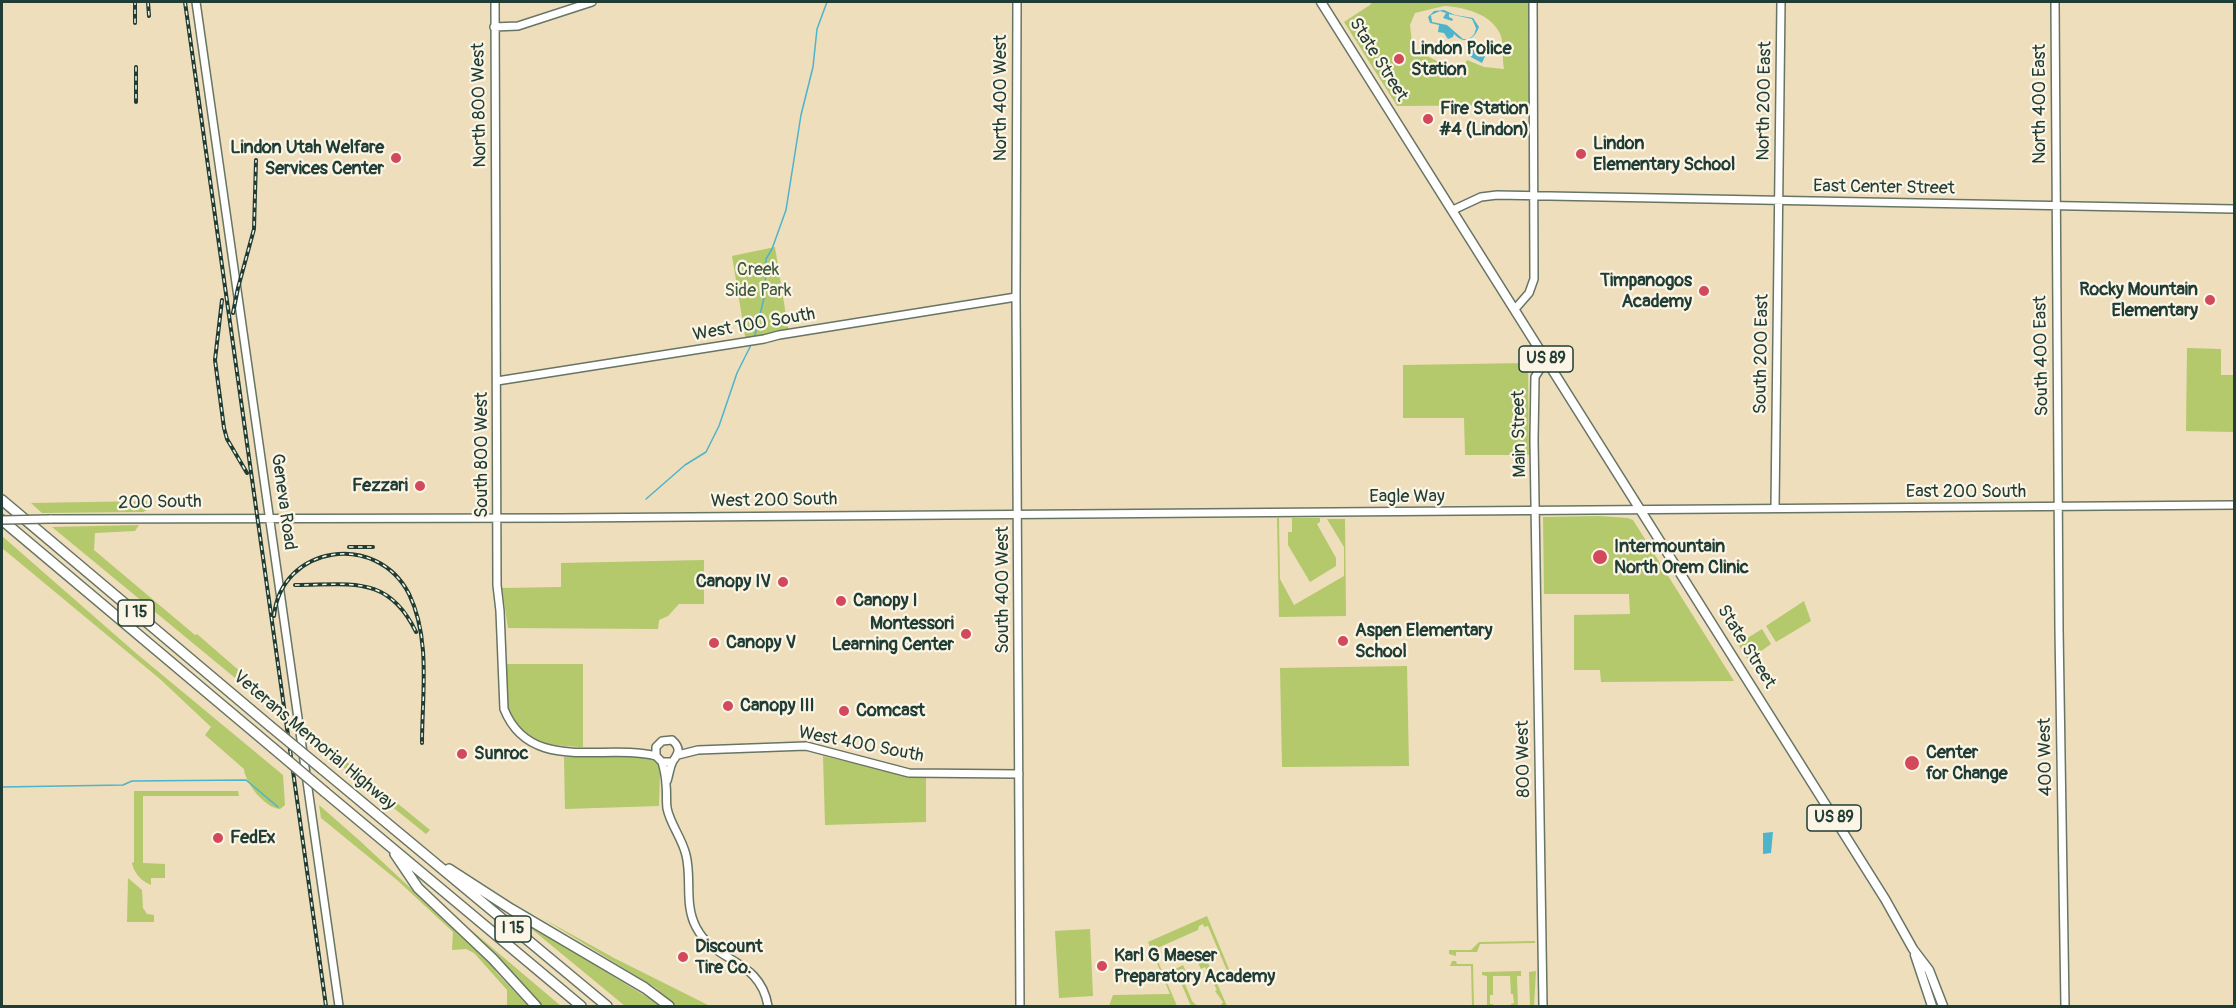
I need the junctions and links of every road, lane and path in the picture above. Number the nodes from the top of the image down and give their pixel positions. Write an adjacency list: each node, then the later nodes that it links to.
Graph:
1 (196, 2): 29 (street, Geneva Road)
2 (495, 2): 9 (street, North 800 West)
3 (592, 2): 9 (street)
4 (1017, 2): 10 (street, North 400 West)
5 (1321, 2): 16 (main road, State Street / US 89)
6 (1533, 2): 11 (street)
7 (1780, 2): 12 (street, North 200 East)
8 (2055, 2): 13 (street, North 400 East)
9 (494, 27): 14 (street, North 800 West)
10 (1016, 194): 17 (street, South 400 West)
11 (1534, 196): 12 (street, East Center Street); 16 (street, East Center Street); 18 (street)
12 (1778, 201): 13 (street, East Center Street); 24 (street, South 200 East)
13 (2055, 206): 15 (street, East Center Street); 23 (street, South 400 East)
14 (496, 207): 20 (street, South 800 West)
15 (2235, 209)
16 (1453, 210): 18 (main road, State Street / US 89)
17 (1016, 297): 20 (street, West 100 South); 28 (street, South 400 West)
18 (1515, 309): 19 (main road, State Street / US 89)
19 (1549, 363): 25 (street, Main Street); 26 (main road, State Street / US 89)
20 (497, 381): 30 (street, South 800 West)
21 (2, 500): 44 (highway, Veterans Memorial Highway / I 15, bridge)
22 (2235, 505): 23 (street, East 200 South)
23 (2059, 507): 24 (street, East 200 South); 56 (street, 400 West)
24 (1775, 508): 26 (street, East 200 South)
25 (1536, 510): 26 (street); 27 (street, Eagle Way); 53 (street, 800 West)
26 (1641, 510): 45 (main road, State Street / US 89)
27 (1279, 513): 28 (street, West 200 South)
28 (1017, 514): 30 (street, West 200 South); 41 (street, South 400 West)
29 (270, 518): 30 (street, West 200 South); 31 (street, 200 South, bridge); 47 (street, Geneva Road)
30 (496, 518): 32 (street, South 800 West)
31 (2, 520): 43 (highway, Veterans Memorial Highway / I 15, bridge)
32 (503, 702): 36 (street, West 400 South)
33 (678, 746): 34 (street, West 400 South); 35 (street, West 400 South); 37 (street)
34 (656, 747): 36 (street, West 400 South); 38 (street)
35 (698, 750): 37 (street, West 400 South); 41 (street, West 400 South)
36 (638, 751): 38 (street, West 400 South)
37 (678, 755): 40 (street)
38 (656, 756): 39 (street, West 400 South)
39 (662, 762): 40 (street); 42 (street)
40 (672, 762): 42 (street)
41 (1019, 774): 52 (street, South 400 West)
42 (666, 784): 51 (street)
43 (388, 845): 48 (highway); 49 (highway, Veterans Memorial Highway / I 15)
44 (419, 850): 46 (highway); 50 (highway, Veterans Memorial Highway / I 15)
45 (1913, 948): 54 (main road, State Street / US 89); 55 (main road, State Street / US 89)
46 (665, 1005)
47 (339, 1006)
48 (536, 1006)
49 (580, 1006)
50 (607, 1006)
51 (768, 1006)
52 (1020, 1006)
53 (1543, 1006)
54 (1932, 1006)
55 (1943, 1006)
56 (2065, 1006)

